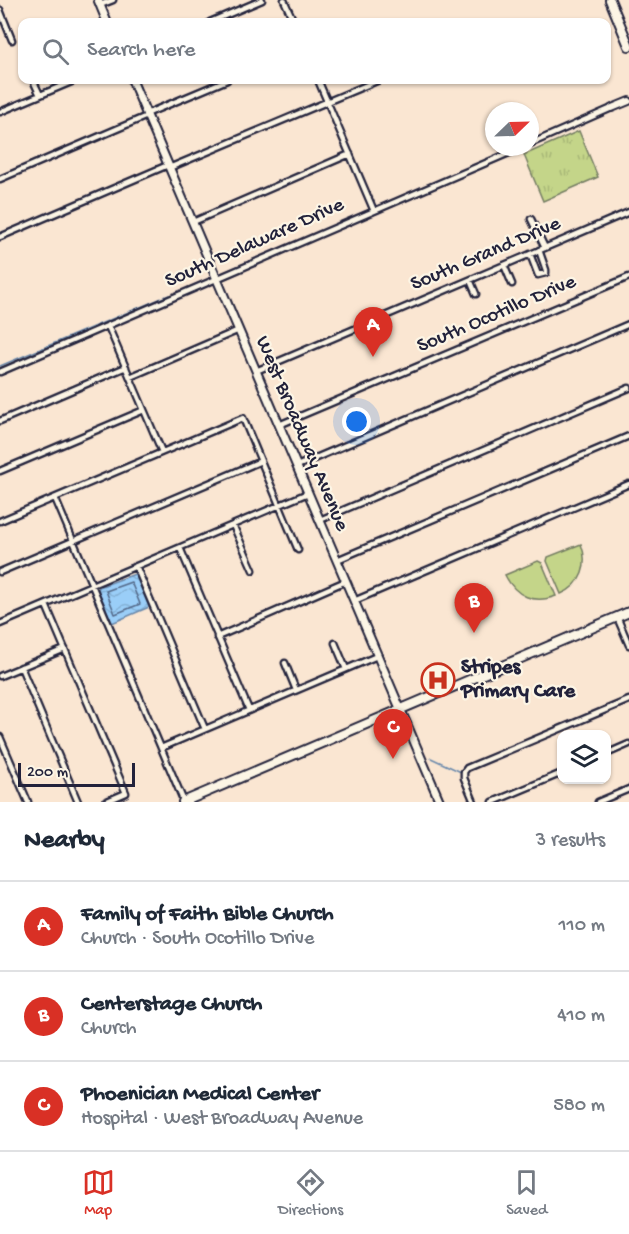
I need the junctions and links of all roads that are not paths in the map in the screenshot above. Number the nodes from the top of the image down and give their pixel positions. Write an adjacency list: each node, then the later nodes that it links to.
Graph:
1 (113, 0): 5 (street)
2 (262, 0): 8 (street)
3 (284, 0): 9 (street)
4 (610, 0): 11 (main road)
5 (99, 3): 7 (main road)
6 (0, 10): 10 (street)
7 (105, 18)
8 (219, 18)
9 (292, 18)
10 (12, 40)
11 (629, 46)
12 (35, 84): 18 (street)
13 (66, 84): 18 (street)
14 (134, 84): 23 (main road, West Broadway Avenue)
15 (217, 84): 23 (street)
16 (320, 84): 19 (street)
17 (369, 84): 19 (street)
18 (40, 95): 22 (street)
19 (327, 101): 25 (street); 27 (street)
20 (629, 101): 21 (street)
21 (612, 108): 24 (street)
22 (0, 112)
23 (147, 115): 27 (main road, West Broadway Avenue); 28 (street)
24 (539, 140)
25 (350, 154): 29 (street); 32 (street)
26 (502, 156): 29 (street, South Delaware Drive)
27 (169, 166): 32 (main road, West Broadway Avenue); 33 (street)
28 (0, 179)
29 (374, 211): 39 (street, South Delaware Drive)
30 (629, 212): 34 (street, South Grand Drive)
31 (531, 219): 34 (street)
32 (192, 222): 39 (main road, West Broadway Avenue)
33 (0, 237)
34 (544, 248): 35 (street, South Grand Drive)
35 (538, 250): 36 (street, South Grand Drive); 36 (street)
36 (530, 254): 37 (street, South Grand Drive)
37 (504, 265): 40 (street, South Grand Drive); 41 (street)
38 (629, 277): 53 (street, South Ocotillo Drive)
39 (216, 278): 44 (street, South Delaware Drive); 45 (main road, West Broadway Avenue)
40 (470, 280): 42 (street); 47 (street, South Grand Drive)
41 (512, 284)
42 (476, 294)
43 (629, 324): 57 (street)
44 (108, 327): 46 (street); 48 (street, South Delaware Drive)
45 (239, 330): 47 (main road, West Broadway Avenue); 49 (street)
46 (126, 367): 49 (street); 52 (street)
47 (256, 371): 53 (main road, West Broadway Avenue)
48 (0, 372)
49 (130, 377): 51 (street)
50 (629, 388): 64 (street)
51 (144, 410): 55 (street); 58 (street)
52 (0, 421)
53 (279, 425): 57 (main road, West Broadway Avenue)
54 (629, 436): 69 (street)
55 (162, 452): 56 (street); 61 (street)
56 (261, 461): 62 (street); 66 (street)
57 (297, 466): 60 (main road, West Broadway Avenue)
58 (0, 471)
59 (629, 484): 75 (street)
60 (308, 493): 62 (street); 64 (main road, West Broadway Avenue)
61 (55, 498): 63 (street); 66 (street)
62 (279, 506): 65 (street); 68 (street)
63 (0, 520)
64 (320, 520): 69 (main road, West Broadway Avenue)
65 (233, 525): 67 (street); 71 (street)
66 (73, 541): 72 (street); 74 (street)
67 (180, 548): 70 (street); 80 (street)
68 (298, 550)
69 (337, 560): 73 (main road, West Broadway Avenue)
70 (136, 566): 74 (street); 93 (street)
71 (253, 570)
72 (0, 572)
73 (346, 581): 75 (main road, West Broadway Avenue); 80 (street)
74 (92, 585): 76 (street); 96 (street)
75 (354, 601): 84 (main road, West Broadway Avenue)
76 (46, 605): 79 (street); 83 (street)
77 (629, 612): 78 (main road)
78 (617, 617): 82 (street); 92 (main road)
79 (0, 624)
80 (217, 637): 91 (street)
81 (335, 643): 87 (street)
82 (629, 645)
83 (65, 649): 86 (street); 102 (street)
84 (377, 656): 87 (street); 92 (main road, West Broadway Avenue)
85 (285, 663): 89 (street)
86 (21, 668): 88 (street); 101 (street)
87 (346, 669): 89 (street)
88 (0, 676)
89 (296, 690): 91 (street)
90 (629, 700): 105 (street)
91 (249, 710): 93 (street)
92 (401, 710): 103 (main road); 104 (main road, West Broadway Avenue)
93 (205, 729): 96 (street)
94 (0, 737): 100 (street)
95 (629, 744): 97 (street)
96 (161, 747): 103 (street)
97 (611, 752)
98 (557, 775): 106 (street)
99 (629, 789): 107 (street)
100 (28, 802)
101 (78, 802)
102 (105, 802)
103 (183, 802)
104 (440, 802)
105 (474, 802)
106 (493, 802)
107 (598, 802)

